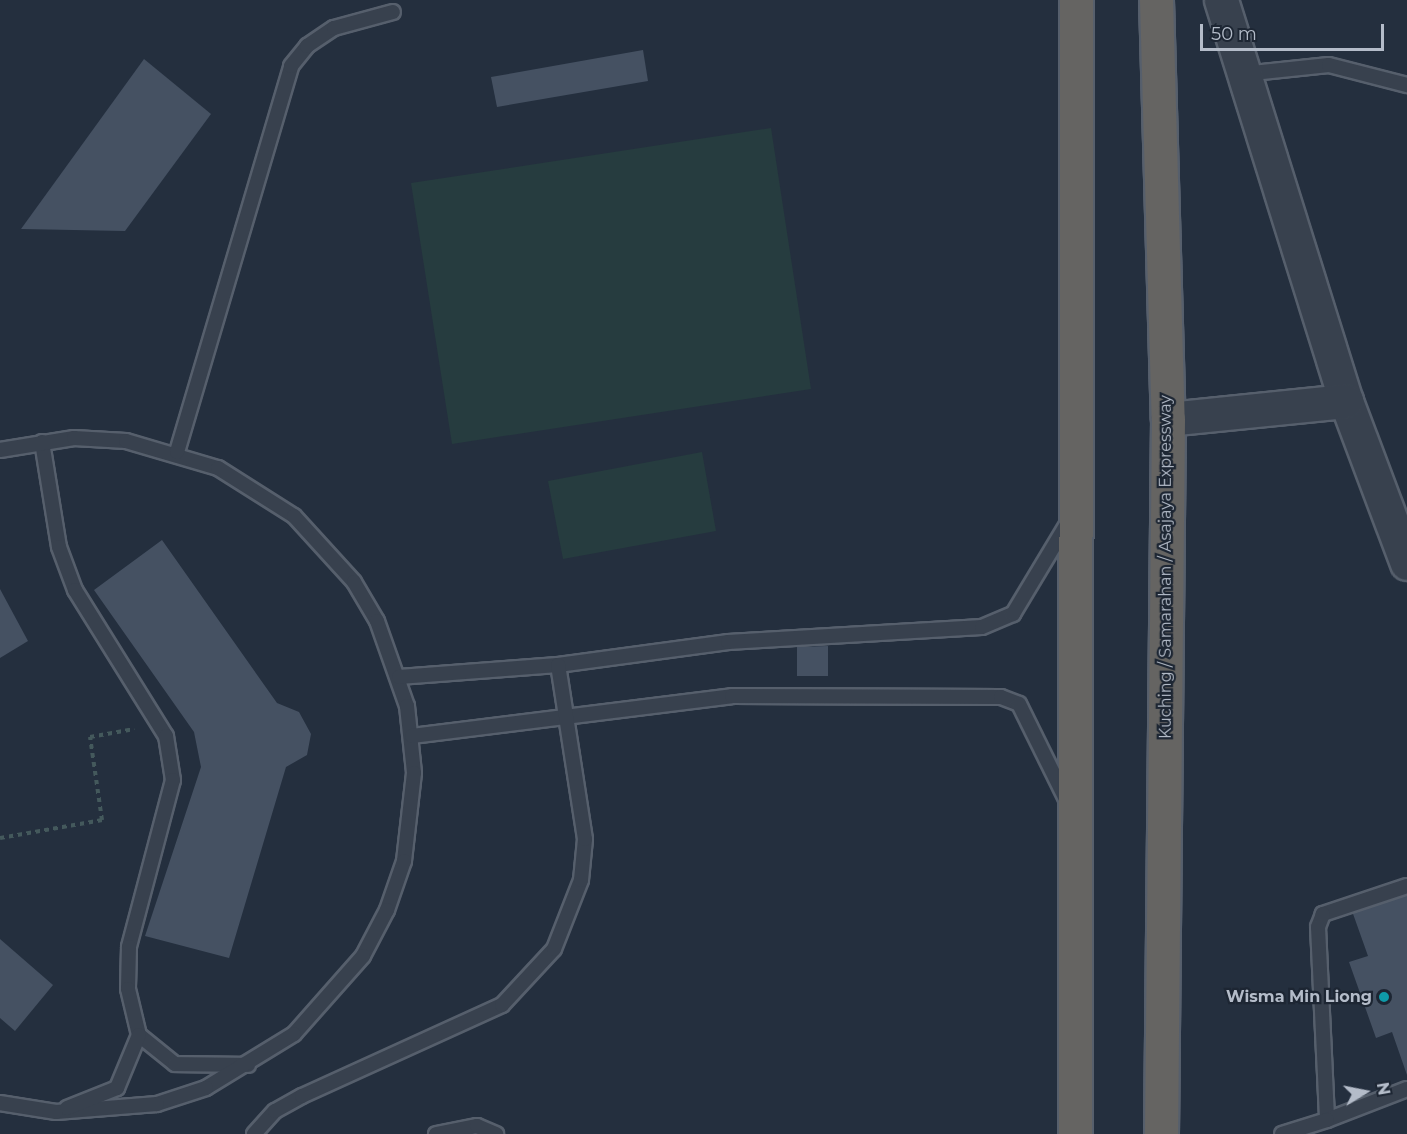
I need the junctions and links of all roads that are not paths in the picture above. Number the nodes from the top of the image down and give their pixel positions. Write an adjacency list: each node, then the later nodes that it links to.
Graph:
1 (1076, 0): 12 (highway)
2 (1156, 0): 8 (highway, Kuching / Samarahan / Asajaya Expressway)
3 (1221, 0): 5 (street)
4 (393, 12): 11 (lane)
5 (1243, 74): 6 (lane); 7 (street)
6 (1407, 85)
7 (1346, 401): 8 (street); 13 (street)
8 (1168, 419): 30 (highway, Kuching / Samarahan / Asajaya Expressway)
9 (42, 442): 10 (lane); 11 (lane); 20 (lane)
10 (0, 450)
11 (177, 453): 15 (lane)
12 (1078, 503): 14 (lane); 18 (highway)
13 (1407, 563)
14 (558, 665): 15 (lane); 16 (lane)
15 (399, 676): 17 (lane)
16 (567, 717): 17 (lane); 18 (lane); 26 (lane)
17 (412, 736): 21 (lane)
18 (1079, 825): 29 (highway)
19 (1407, 886): 25 (lane)
20 (139, 1035): 21 (lane); 24 (lane)
21 (252, 1065): 24 (lane)
22 (1407, 1089): 25 (lane)
23 (0, 1103): 24 (lane)
24 (56, 1112)
25 (1327, 1120): 31 (lane)
26 (254, 1134)
27 (436, 1134): 28 (lane)
28 (496, 1134)
29 (1075, 1134)
30 (1161, 1134)
31 (1282, 1134)

